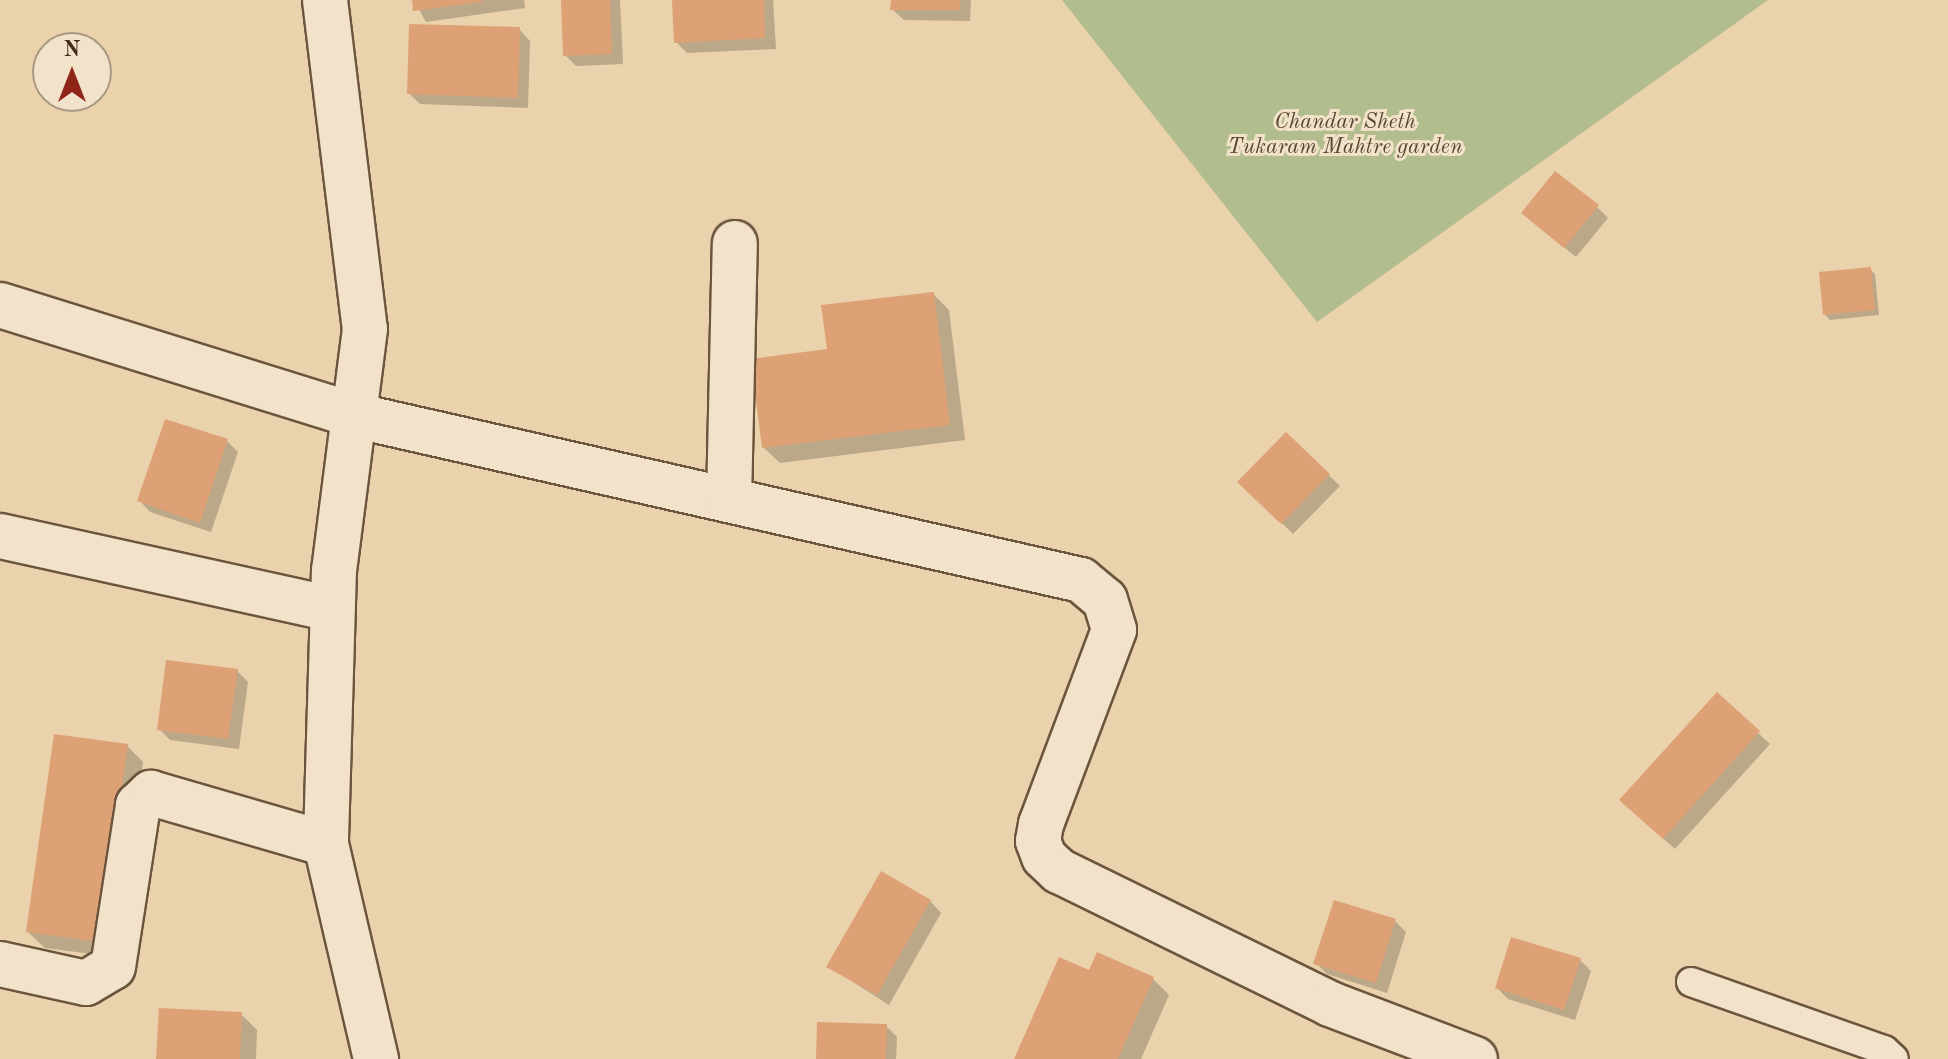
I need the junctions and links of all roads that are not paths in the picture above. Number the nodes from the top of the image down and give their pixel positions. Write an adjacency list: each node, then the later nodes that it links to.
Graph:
1 (325, 0): 4 (street)
2 (735, 243): 5 (street)
3 (0, 305): 4 (street)
4 (353, 415): 5 (street); 7 (street)
5 (729, 500): 12 (street)
6 (0, 536): 7 (street)
7 (332, 609): 8 (street)
8 (326, 844): 9 (street); 11 (street)
9 (0, 964)
10 (1691, 982): 13 (lane)
11 (376, 1059)
12 (1475, 1059)
13 (1894, 1059)

